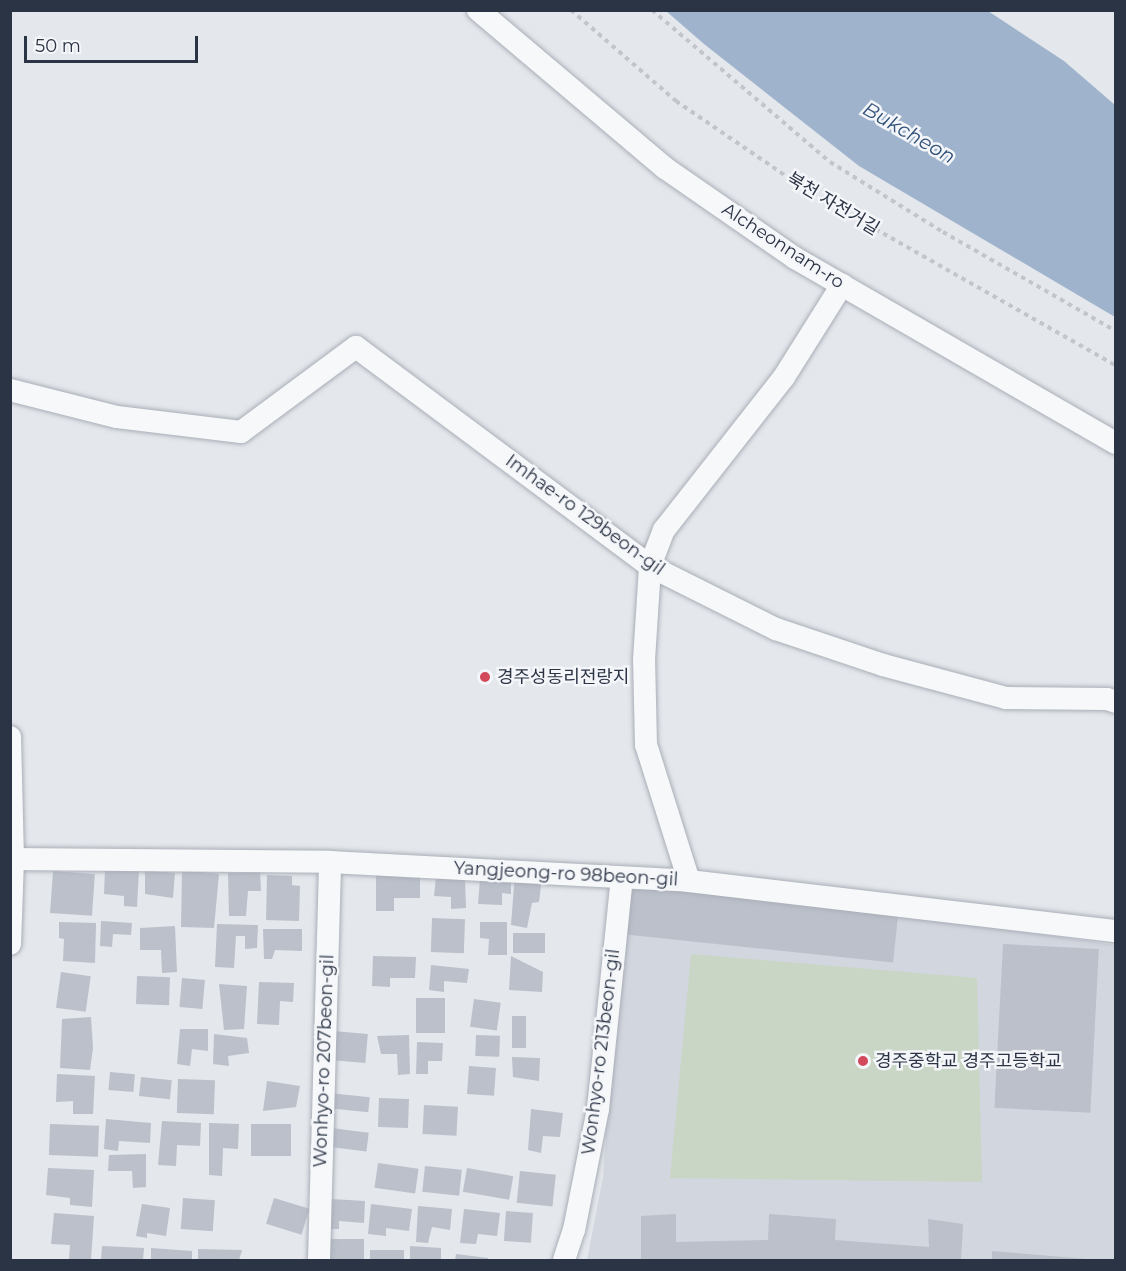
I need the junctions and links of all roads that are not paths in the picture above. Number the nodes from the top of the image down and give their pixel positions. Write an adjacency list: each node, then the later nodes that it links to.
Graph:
1 (478, 10): 2 (street, Alcheonnam-ro)
2 (842, 285): 4 (street, Alcheonnam-ro); 5 (street)
3 (10, 390): 5 (street, Imhae-ro 129beon-gil)
4 (1116, 443)
5 (651, 566): 6 (street, Imhae-ro 129beon-gil); 11 (street)
6 (1116, 702)
7 (10, 737): 8 (street)
8 (12, 859): 9 (street, Yangjeong-ro 98beon-gil); 13 (street)
9 (330, 862): 10 (street, Yangjeong-ro 98beon-gil); 14 (street, Wonhyo-ro 207beon-gil)
10 (622, 878): 11 (street, Yangjeong-ro 98beon-gil); 15 (street, Wonhyo-ro 213beon-gil)
11 (689, 881): 12 (street, Yangjeong-ro 98beon-gil)
12 (1116, 931)
13 (10, 944)
14 (319, 1260)
15 (564, 1260)

